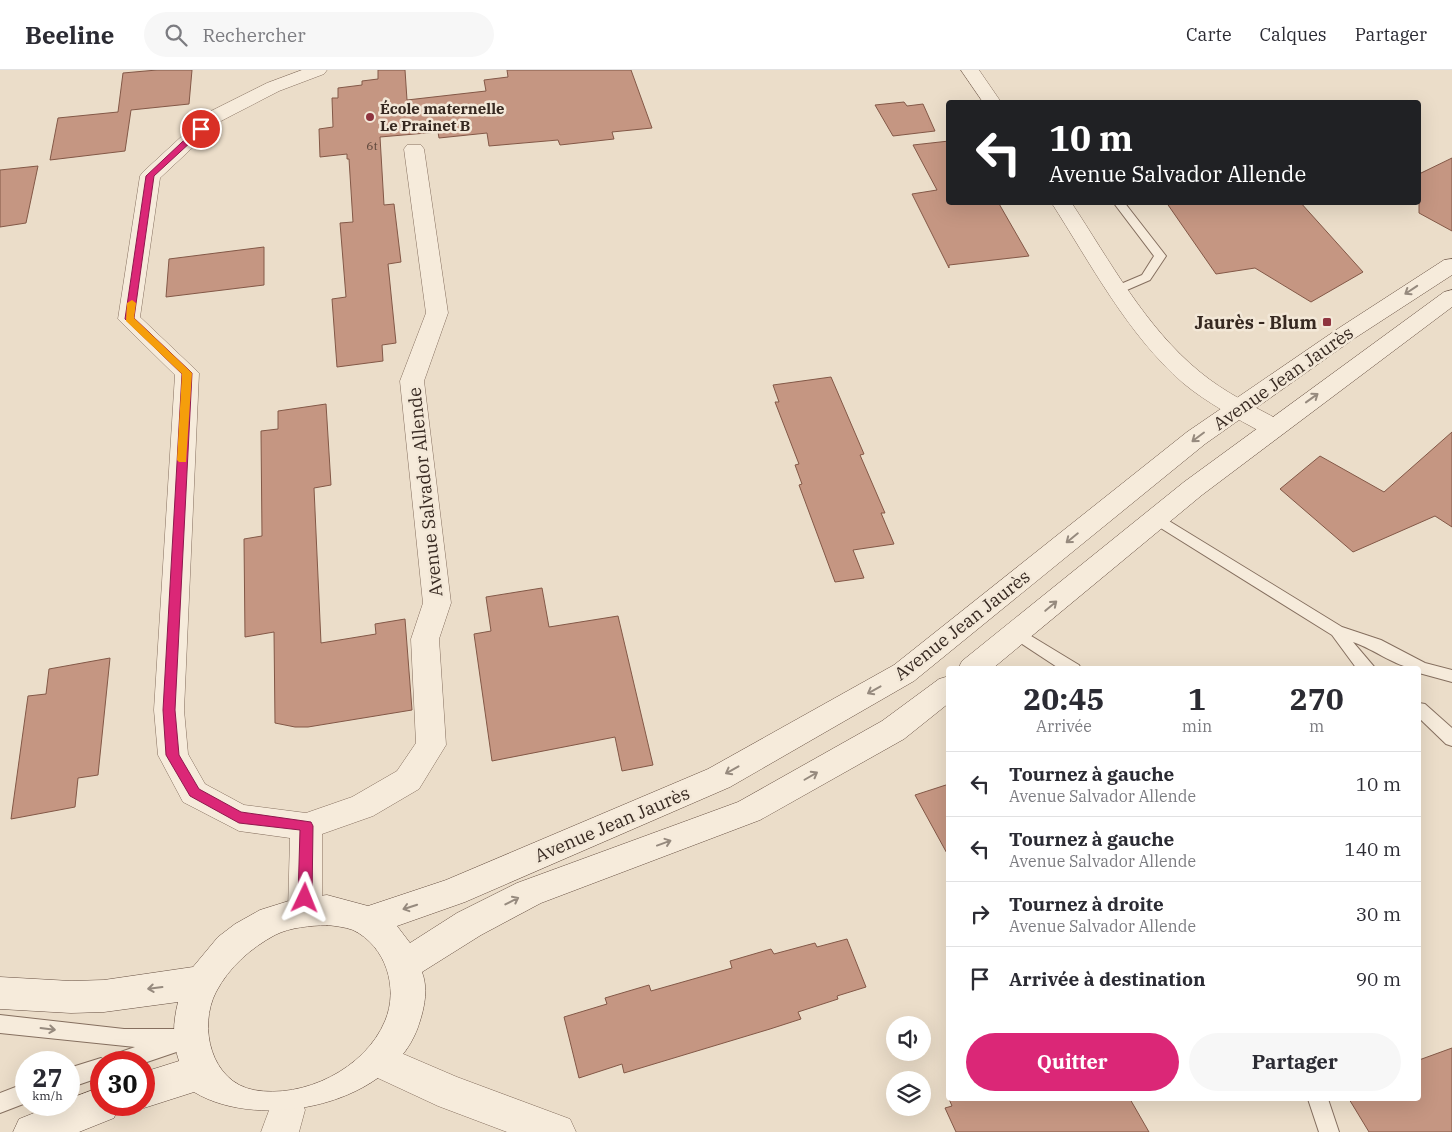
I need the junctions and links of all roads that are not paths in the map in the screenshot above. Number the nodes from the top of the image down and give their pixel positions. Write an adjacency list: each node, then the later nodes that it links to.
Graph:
1 (318, 70): 24 (main road, Avenue Salvador Allende)
2 (970, 70): 3 (main road)
3 (991, 100)
4 (414, 149): 24 (main road, Avenue Salvador Allende)
5 (1062, 205): 8 (main road)
6 (1120, 205): 8 (lane)
7 (1452, 265): 10 (main road, Avenue Jean Jaurès, one-way to 10)
8 (1120, 289): 10 (main road)
9 (1452, 297): 11 (main road, Avenue Jean Jaurès, one-way to 9)
10 (1238, 408): 11 (main road); 26 (main road, Avenue Jean Jaurès, one-way to 26)
11 (1272, 427): 12 (main road, Avenue Jean Jaurès)
12 (1156, 518): 13 (lane); 14 (main road, Avenue Jean Jaurès, one-way to 12)
13 (1337, 631): 17 (lane); 18 (lane)
14 (1018, 634): 15 (main road, Avenue Jean Jaurès); 16 (lane)
15 (976, 666)
16 (1069, 666)
17 (1364, 666)
18 (1417, 666)
19 (1421, 668): 20 (lane)
20 (1452, 676)
21 (946, 689): 27 (main road, Avenue Jean Jaurès, one-way to 21)
22 (1421, 711): 23 (lane)
23 (1452, 739)
24 (306, 826): 25 (main road)
25 (305, 911): 26 (main road); 28 (main road)
26 (367, 921): 27 (main road)
27 (404, 965): 33 (main road)
28 (203, 982): 29 (main road, one-way to 29); 31 (main road)
29 (0, 993)
30 (0, 1024): 31 (lane, one-way to 31)
31 (190, 1038): 32 (lane); 34 (main road)
32 (152, 1051)
33 (380, 1061): 40 (main road); 42 (main road)
34 (200, 1072): 35 (main road); 40 (main road)
35 (155, 1086)
36 (15, 1097): 38 (lane)
37 (1319, 1101): 43 (lane)
38 (0, 1103)
39 (90, 1109): 41 (main road)
40 (284, 1121)
41 (32, 1132)
42 (556, 1132)
43 (1329, 1132)

